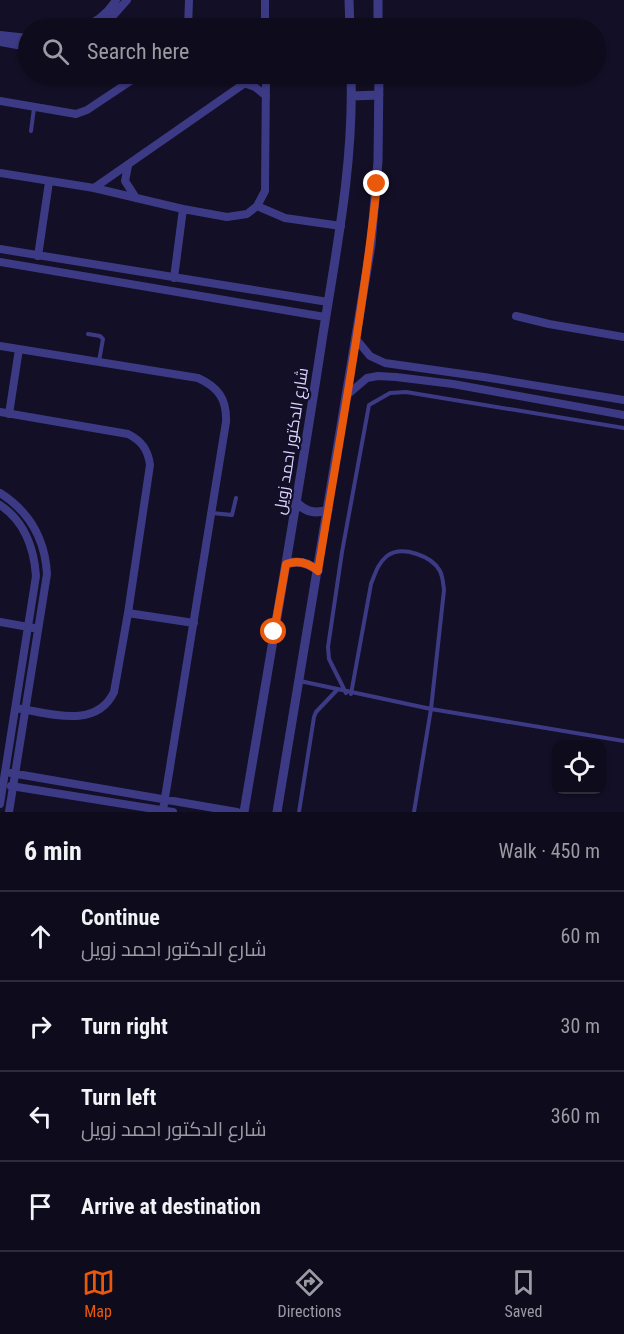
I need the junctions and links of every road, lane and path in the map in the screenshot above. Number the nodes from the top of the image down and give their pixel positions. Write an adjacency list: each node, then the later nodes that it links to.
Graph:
1 (116, 0): 7 (street)
2 (127, 0): 8 (street)
3 (189, 0): 9 (street)
4 (265, 0): 10 (street)
5 (349, 0): 11 (street)
6 (378, 0): 12 (street)
7 (96, 18)
8 (111, 18)
9 (188, 18)
10 (265, 18)
11 (350, 18)
12 (378, 18)
13 (0, 34): 14 (street)
14 (18, 37)
15 (0, 42): 16 (street)
16 (18, 45)
17 (125, 84): 27 (street)
18 (243, 84): 29 (street)
19 (247, 84): 24 (street)
20 (266, 84): 24 (street)
21 (351, 84): 25 (street, شارع الدكتور احمد زويل)
22 (379, 84): 23 (street)
23 (379, 95): 25 (street); 46 (street)
24 (266, 96): 34 (street)
25 (352, 96): 36 (street, شارع الدكتور احمد زويل)
26 (0, 101): 27 (street)
27 (34, 107): 28 (lane)
28 (31, 131)
29 (129, 165): 32 (street); 33 (street)
30 (0, 173): 31 (street)
31 (49, 182): 32 (street); 38 (street)
32 (94, 188): 33 (street)
33 (136, 198): 35 (street)
34 (257, 206): 35 (street); 36 (street)
35 (183, 209): 40 (street)
36 (341, 226): 41 (street, شارع الدكتور احمد زويل)
37 (0, 249): 38 (street)
38 (38, 256): 40 (street)
39 (0, 262): 43 (street)
40 (174, 278): 41 (street)
41 (328, 302): 43 (street, شارع الدكتور احمد زويل)
42 (516, 316): 45 (street)
43 (326, 317): 60 (street, شارع الدكتور احمد زويل)
44 (88, 334): 49 (lane)
45 (624, 337)
46 (356, 339): 50 (street); 52 (street)
47 (0, 346): 48 (street)
48 (19, 349): 49 (street); 55 (street)
49 (99, 362): 63 (street)
50 (454, 372): 51 (street); 53 (street)
51 (453, 384): 52 (street); 56 (street)
52 (347, 395): 62 (street)
53 (624, 400)
54 (0, 412): 55 (street)
55 (9, 414): 66 (street)
56 (624, 415)
57 (624, 428): 73 (lane)
58 (0, 493): 70 (street)
59 (236, 498): 63 (lane)
60 (297, 503): 62 (street); 64 (street, شارع الدكتور احمد زويل)
61 (0, 505): 69 (street)
62 (328, 510): 65 (street)
63 (211, 513): 68 (street)
64 (286, 564): 65 (street); 88 (street, شارع الدكتور احمد زويل)
65 (318, 571): 71 (street)
66 (128, 613): 68 (street); 76 (street)
67 (0, 622): 69 (street)
68 (194, 623): 82 (street)
69 (29, 627): 70 (street); 74 (street)
70 (39, 629): 76 (street)
71 (299, 681): 72 (lane); 89 (street)
72 (337, 690): 73 (lane); 90 (lane)
73 (349, 693): 75 (lane); 75 (lane)
74 (16, 708): 76 (street); 78 (street)
75 (431, 709): 77 (lane); 91 (lane)
76 (26, 710): 79 (street)
77 (624, 741)
78 (5, 772): 79 (street); 80 (street)
79 (15, 773): 81 (street); 82 (street)
80 (3, 784): 81 (street); 83 (street)
81 (13, 786): 84 (street); 85 (street)
82 (165, 799): 84 (street); 87 (street)
83 (0, 804)
84 (163, 810): 86 (street)
85 (9, 812)
86 (173, 812)
87 (237, 812)
88 (244, 812)
89 (278, 812)
90 (299, 812)
91 (414, 812)

